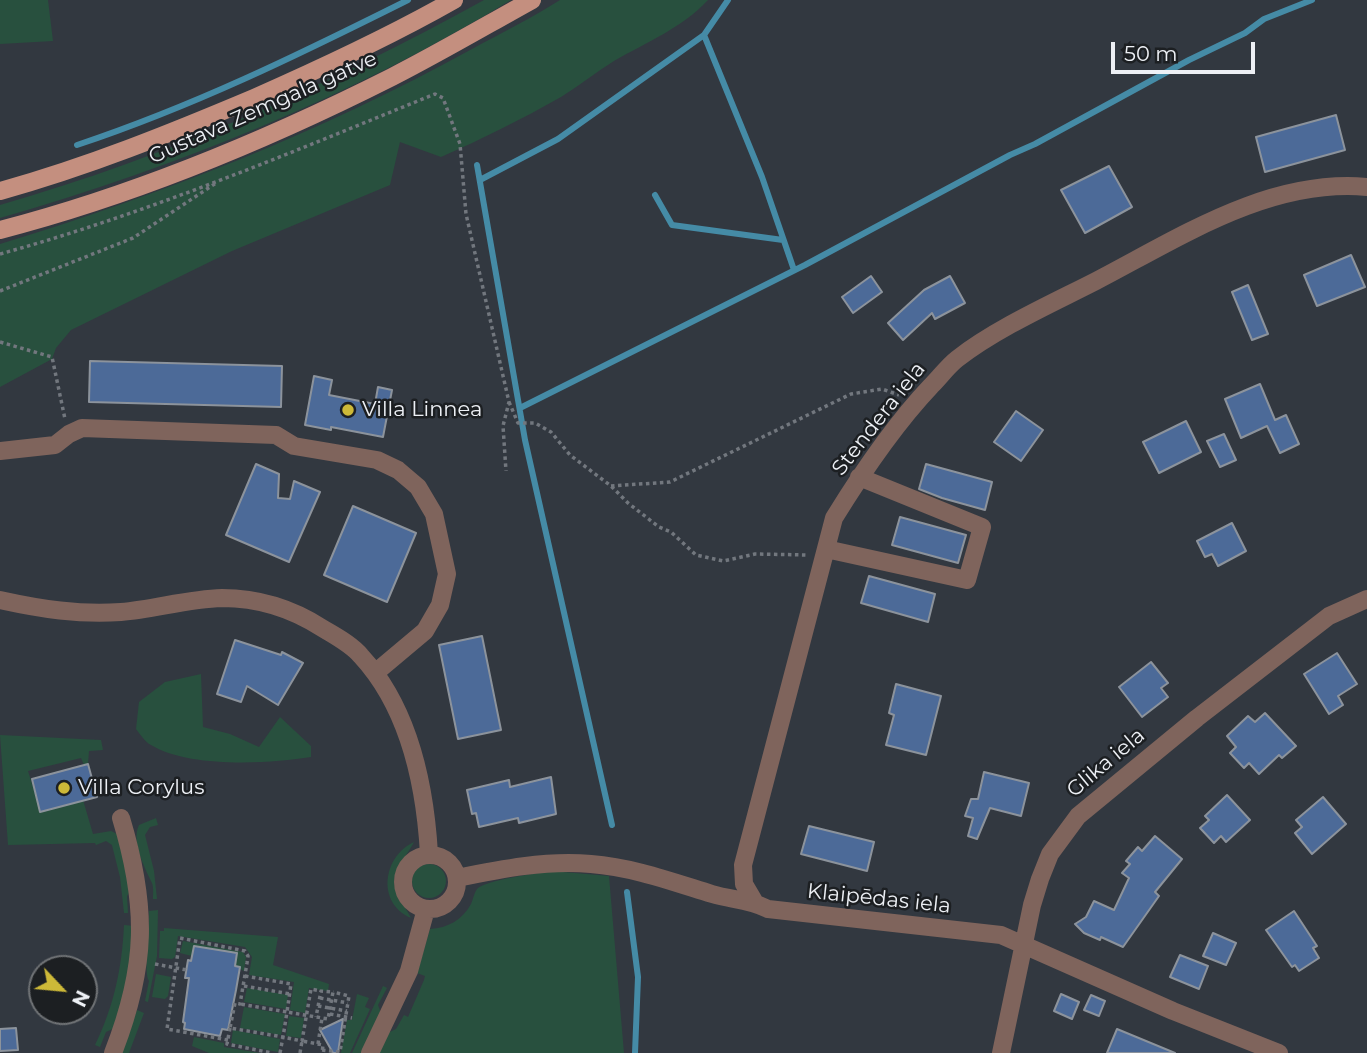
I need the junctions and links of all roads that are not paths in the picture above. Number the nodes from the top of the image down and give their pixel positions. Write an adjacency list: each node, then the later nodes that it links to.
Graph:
1 (454, 0): 4 (main road, Gustava Zemgala gatve)
2 (532, 0): 5 (main road, Gustava Zemgala gatve)
3 (1367, 187): 7 (street, Stendera iela)
4 (0, 191)
5 (0, 230)
6 (0, 450): 11 (street)
7 (859, 477): 8 (street, Stendera iela); 8 (street)
8 (826, 549): 15 (street, Stendera iela)
9 (1367, 599): 17 (street, Glika iela)
10 (0, 600): 11 (street)
11 (375, 673): 13 (street)
12 (121, 818): 18 (street)
13 (429, 854): 14 (street); 16 (street)
14 (457, 878): 15 (street, Klaipēdas iela); 16 (street)
15 (754, 901): 17 (street, Klaipēdas iela)
16 (426, 909): 19 (street)
17 (1024, 944): 20 (street, Glika iela); 21 (street, Klaipēdas iela)
18 (113, 1053)
19 (370, 1053)
20 (1001, 1053)
21 (1279, 1053)

